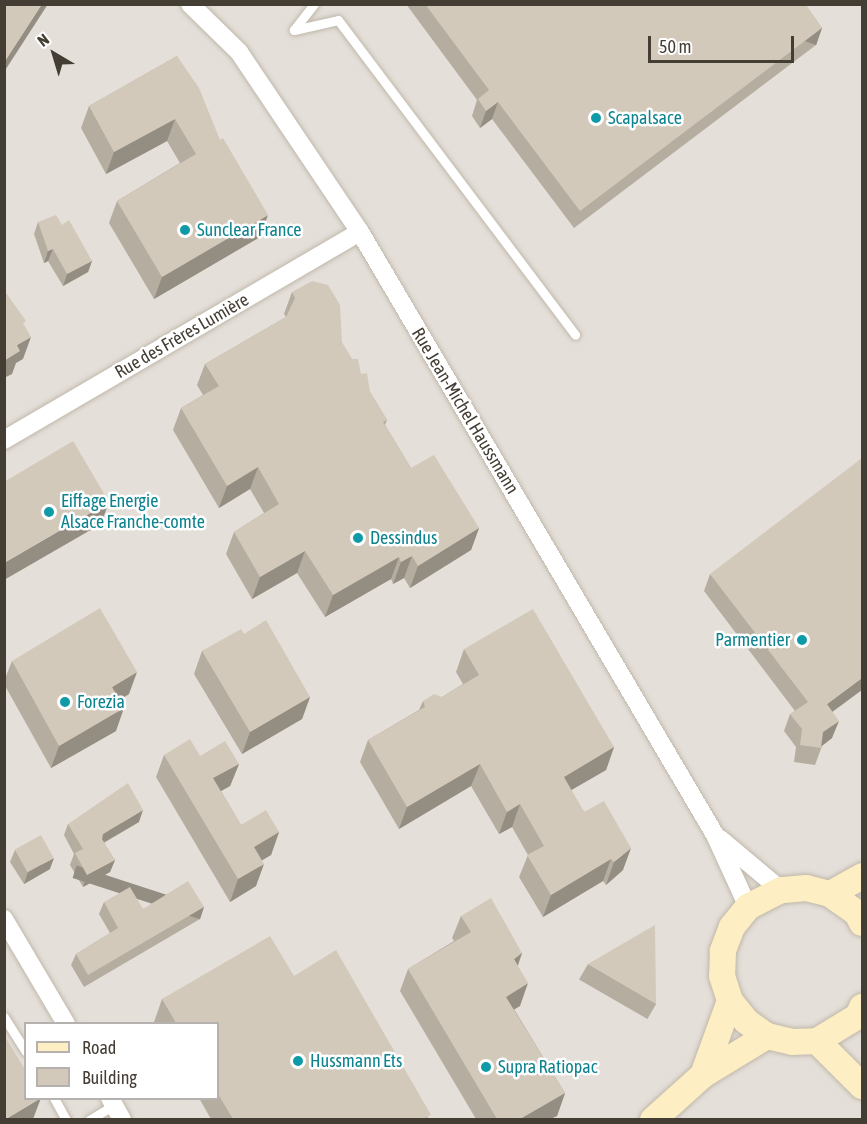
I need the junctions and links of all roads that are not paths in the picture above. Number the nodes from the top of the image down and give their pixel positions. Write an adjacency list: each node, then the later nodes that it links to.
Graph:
1 (190, 4): 3 (street, Rue Jean-Michel Haussmann)
2 (314, 4): 4 (lane)
3 (360, 232): 5 (street, Rue des Frères Lumière); 6 (street, Rue Jean-Michel Haussmann)
4 (575, 335)
5 (4, 440)
6 (715, 835): 8 (street, Rue Jean-Michel Haussmann); 10 (street, Rue Jean-Michel Haussmann)
7 (862, 876): 9 (main road)
8 (781, 890): 9 (main road); 10 (main road)
9 (830, 894): 12 (main road)
10 (748, 907): 13 (main road)
11 (4, 919): 16 (street)
12 (862, 923)
13 (730, 1000): 17 (main road); 20 (main road)
14 (4, 1017): 19 (lane)
15 (861, 1019): 18 (main road)
16 (65, 1022)
17 (767, 1036): 18 (main road); 20 (main road)
18 (817, 1041): 21 (main road)
19 (24, 1049)
20 (703, 1075): 26 (main road)
21 (862, 1086)
22 (55, 1100): 24 (lane)
23 (115, 1108): 25 (lane)
24 (66, 1119)
25 (89, 1119)
26 (653, 1119)

